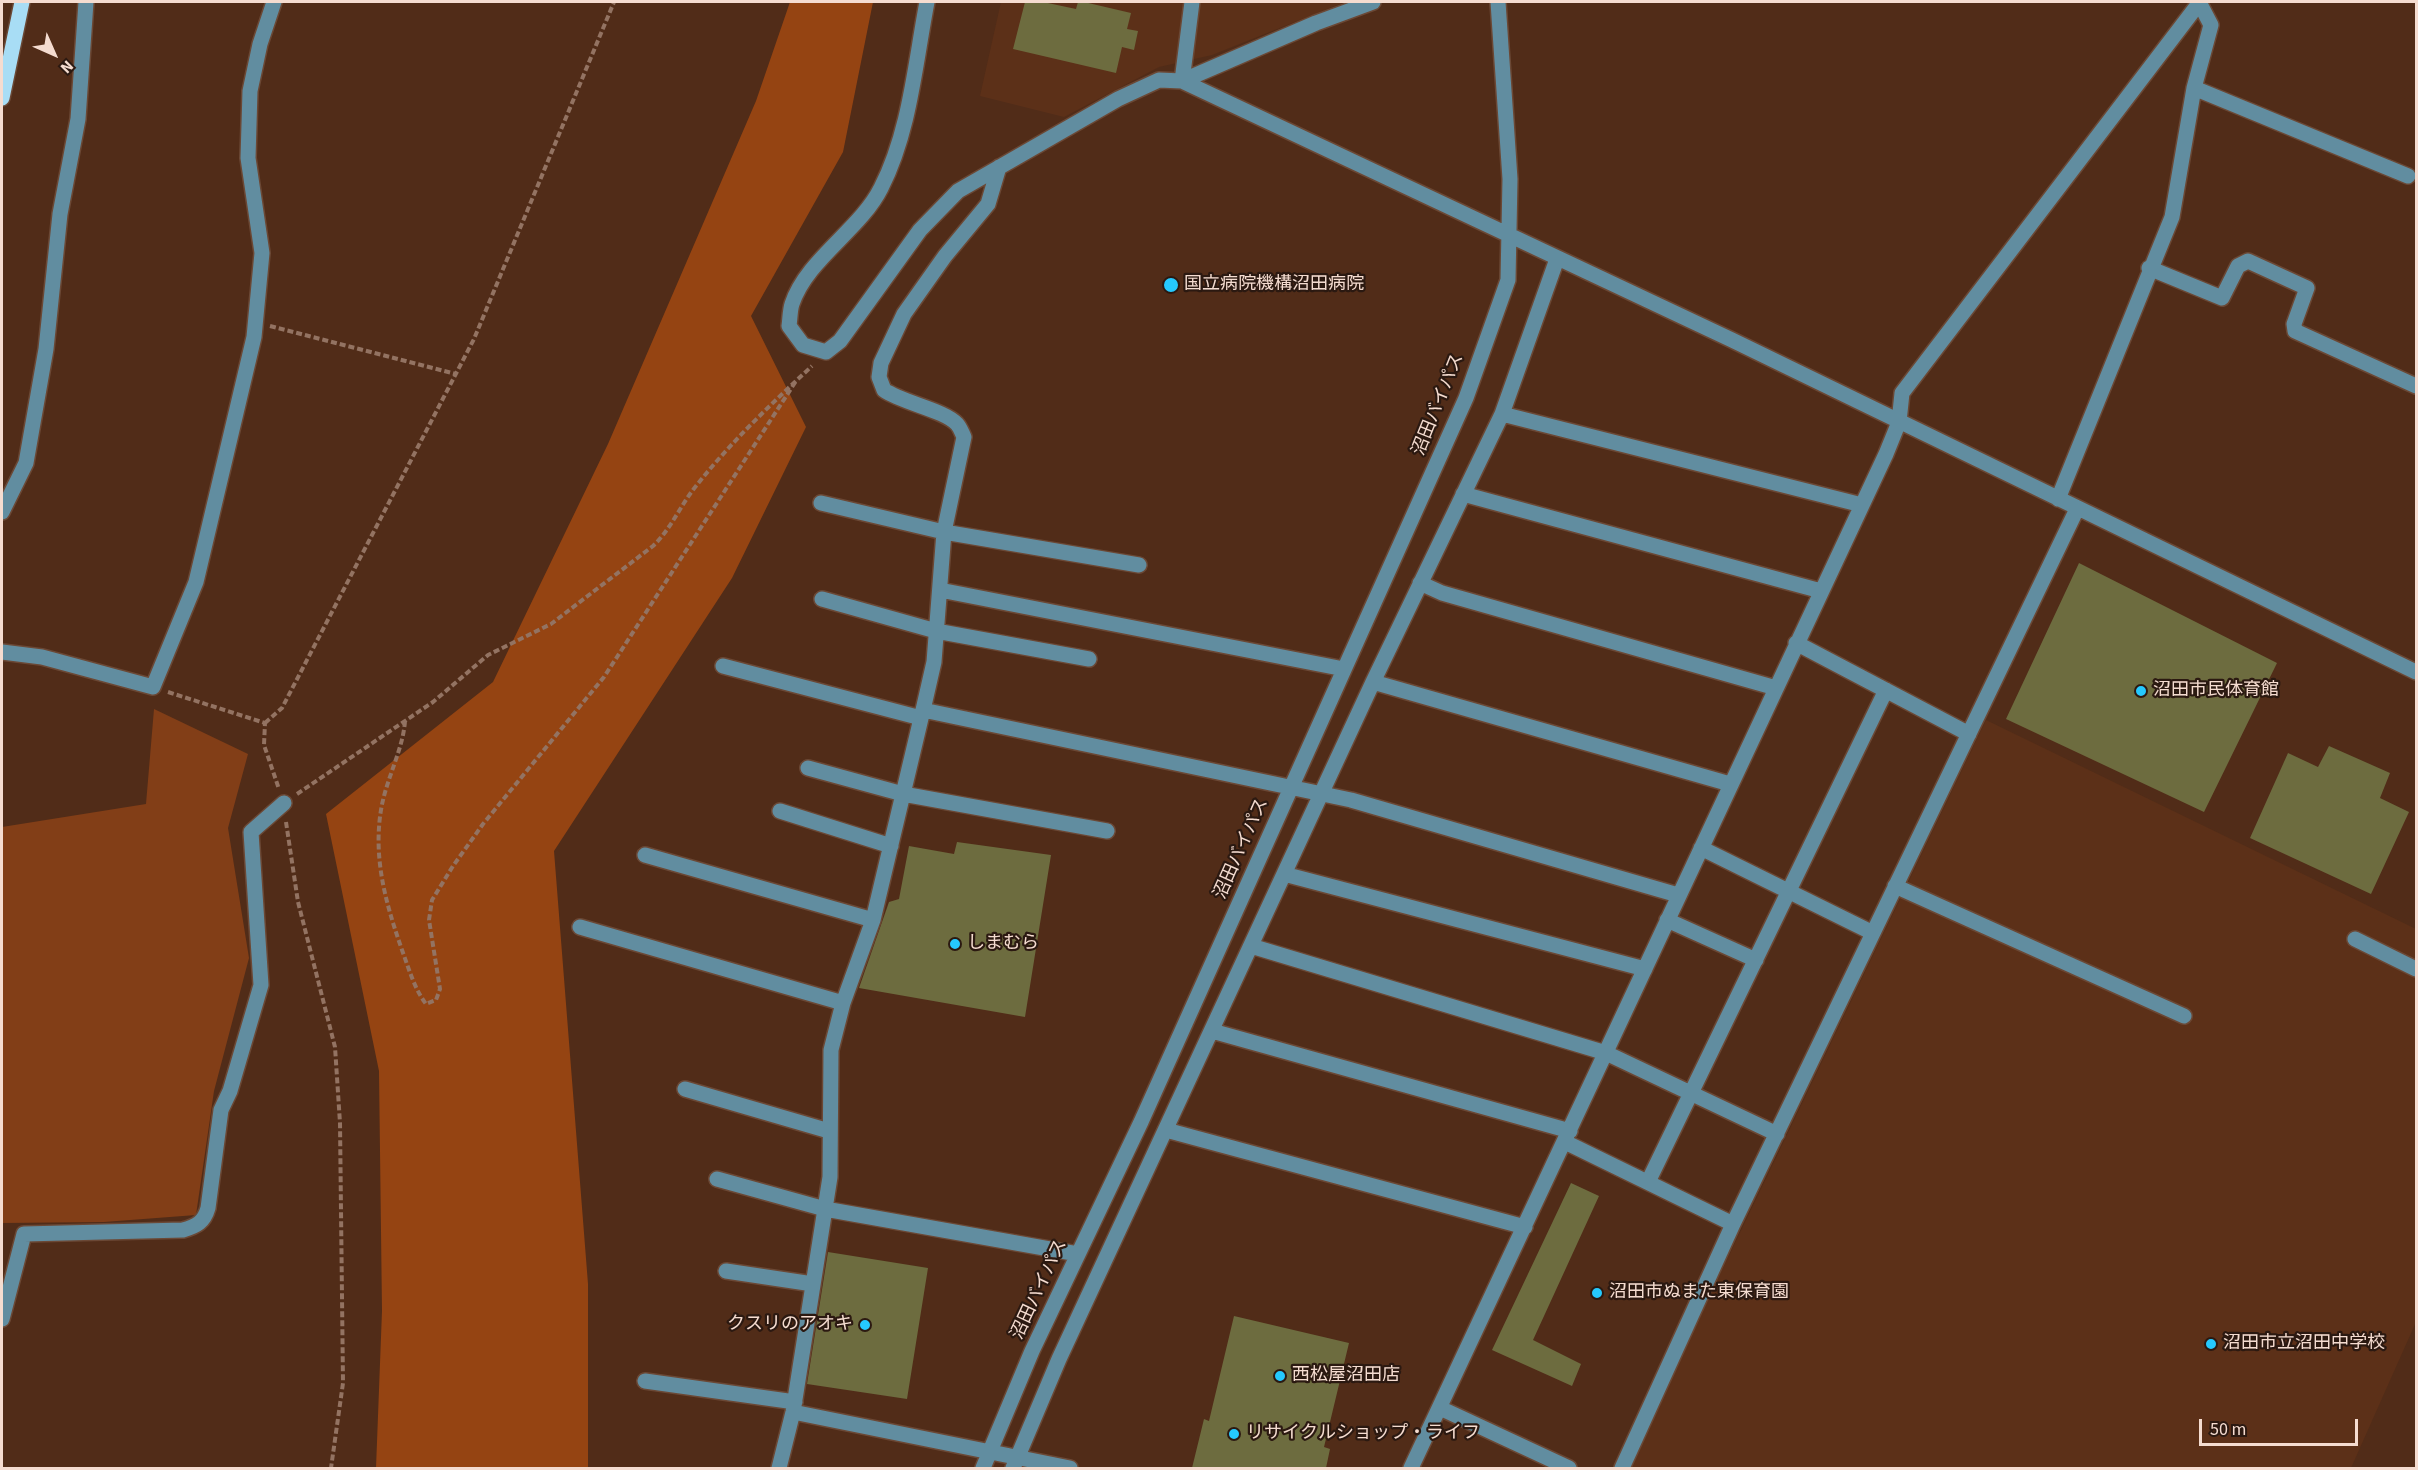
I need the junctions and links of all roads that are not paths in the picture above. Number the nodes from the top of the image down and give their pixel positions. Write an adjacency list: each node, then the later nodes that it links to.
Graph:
1 (22, 2): 11 (main road)
2 (86, 2): 25 (street)
3 (274, 2): 34 (street)
4 (927, 2): 12 (street)
5 (1192, 2): 9 (street)
6 (1373, 2): 9 (street)
7 (1498, 2): 14 (street, 沼田バイパス)
8 (2200, 2): 10 (street); 19 (street)
9 (1182, 81): 12 (street); 14 (street)
10 (2194, 88): 13 (street); 16 (street)
11 (2, 98)
12 (999, 167): 26 (street)
13 (2408, 176)
14 (1507, 236): 15 (street); 37 (street, 沼田バイパス)
15 (1557, 258): 18 (street); 19 (street)
16 (2149, 268): 17 (street); 21 (street)
17 (2416, 386)
18 (1502, 414): 20 (street); 23 (street)
19 (1899, 422): 21 (street); 23 (street)
20 (1463, 494): 28 (street); 30 (street)
21 (2058, 500): 24 (street)
22 (821, 503): 26 (street)
23 (1862, 505): 30 (street)
24 (2077, 509): 38 (street); 43 (street)
25 (2, 512)
26 (944, 532): 27 (street); 29 (street)
27 (1139, 565)
28 (1420, 583): 39 (street); 40 (street)
29 (940, 590): 32 (street); 37 (street)
30 (1821, 591): 33 (street)
31 (822, 599): 32 (street)
32 (936, 631): 35 (street); 42 (street)
33 (1796, 643): 40 (street); 41 (street)
34 (2, 652)
35 (1089, 659)
36 (723, 666): 42 (street)
37 (1344, 669): 46 (street, 沼田バイパス)
38 (2416, 672)
39 (1373, 682): 45 (street); 48 (street)
40 (1776, 688): 45 (street)
41 (1886, 690): 43 (street); 57 (street)
42 (922, 714): 46 (street); 47 (street)
43 (1969, 734): 56 (street)
44 (808, 768): 47 (street)
45 (1730, 784): 53 (street)
46 (1291, 788): 48 (street); 83 (street, 沼田バイパス)
47 (903, 794): 51 (street); 52 (street)
48 (1321, 794): 55 (street); 58 (street)
49 (284, 803): 86 (street)
50 (780, 811): 52 (street)
51 (1107, 831)
52 (891, 846): 59 (street)
53 (1701, 848): 57 (street); 58 (street)
54 (645, 855): 59 (street)
55 (1284, 873): 64 (street); 66 (street)
56 (1895, 886): 62 (street); 69 (street)
57 (1789, 891): 62 (street); 65 (street)
58 (1678, 895): 60 (street)
59 (873, 920): 68 (street)
60 (1667, 920): 65 (street); 66 (street)
61 (580, 927): 68 (street)
62 (1873, 933): 76 (street)
63 (2355, 939): 67 (street)
64 (1251, 946): 70 (street); 71 (street)
65 (1756, 960): 73 (street)
66 (1645, 969): 71 (street)
67 (2416, 969)
68 (843, 1003): 75 (street)
69 (2184, 1016)
70 (1212, 1031): 74 (street); 77 (street)
71 (1606, 1053): 73 (street); 77 (street)
72 (685, 1089): 75 (street)
73 (1692, 1094): 76 (street); 79 (street)
74 (1166, 1130): 82 (street); 91 (street)
75 (829, 1131): 80 (street)
76 (1777, 1134): 81 (street)
77 (1567, 1137): 79 (street); 82 (street)
78 (717, 1179): 80 (street)
79 (1648, 1182): 81 (street)
80 (825, 1209): 83 (street); 85 (street)
81 (1733, 1224): 97 (street)
82 (1525, 1227): 89 (street)
83 (1078, 1254): 90 (street, 沼田バイパス)
84 (726, 1271): 85 (street)
85 (813, 1284): 88 (street)
86 (2, 1319)
87 (645, 1381): 88 (street)
88 (794, 1407): 90 (street); 92 (street)
89 (1440, 1408): 95 (street); 96 (street)
90 (990, 1451): 91 (street); 93 (street, 沼田バイパス)
91 (1015, 1463): 94 (street)
92 (778, 1468)
93 (983, 1468)
94 (1070, 1468)
95 (1411, 1468)
96 (1569, 1468)
97 (1622, 1468)

